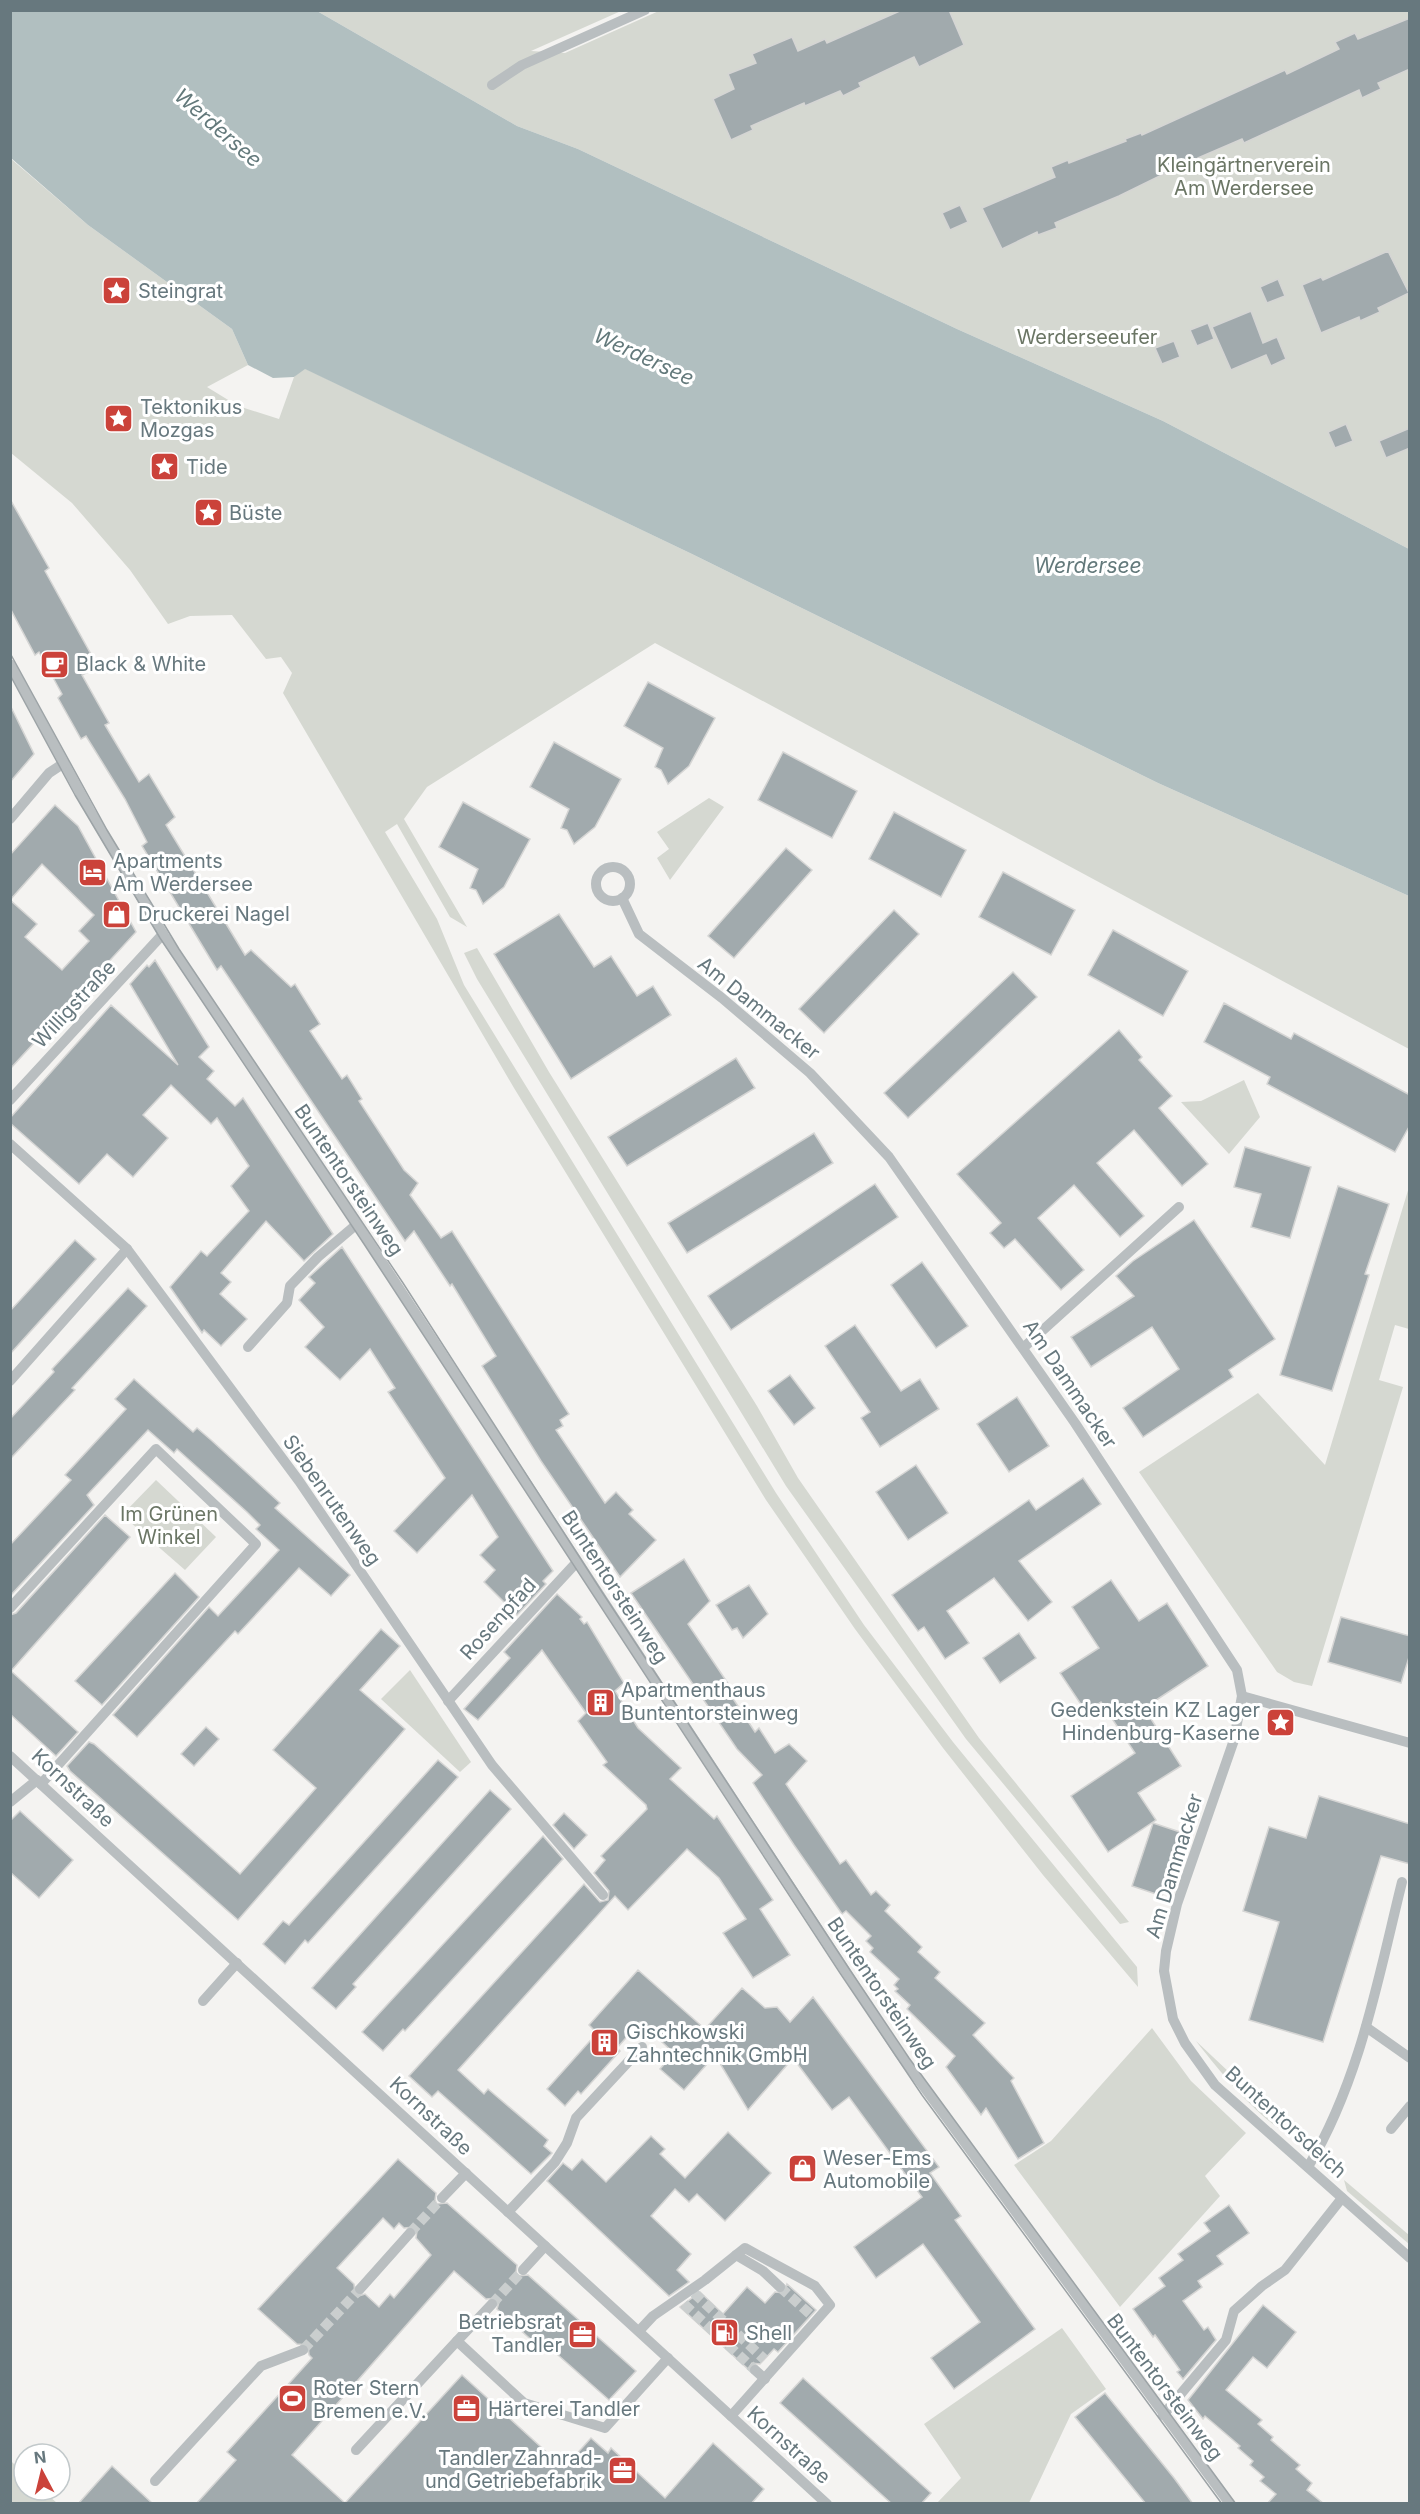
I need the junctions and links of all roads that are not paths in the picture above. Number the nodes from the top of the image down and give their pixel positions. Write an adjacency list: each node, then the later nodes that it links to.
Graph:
1 (645, 10): 2 (street)
2 (492, 85)
3 (10, 664): 4 (street, Buntentorsteinweg)
4 (64, 764): 5 (street); 7 (street, Buntentorsteinweg)
5 (10, 819)
6 (622, 898): 14 (street, Am Dammacker)
7 (163, 934): 8 (street, Willigstraße); 11 (street, Buntentorsteinweg)
8 (11, 1097)
9 (10, 1144): 12 (street, Siebenrutenweg)
10 (1179, 1208): 14 (street)
11 (357, 1224): 13 (street); 16 (street, Buntentorsteinweg)
12 (127, 1249): 15 (street); 19 (street, Siebenrutenweg)
13 (248, 1347)
14 (1023, 1348): 18 (street, Am Dammacker)
15 (10, 1381)
16 (576, 1563): 19 (street, Rosenpfad); 55 (street, Buntentorsteinweg)
17 (10, 1608): 22 (street)
18 (1242, 1696): 20 (street); 27 (street, Am Dammacker)
19 (448, 1701): 25 (street, Siebenrutenweg)
20 (1410, 1743)
21 (10, 1756): 22 (street, Kornstraße)
22 (39, 1782): 23 (street); 26 (street, Kornstraße)
23 (10, 1802)
24 (1402, 1882): 29 (street)
25 (603, 1895)
26 (237, 1963): 28 (street); 35 (street, Kornstraße)
27 (1166, 1992): 34 (street, Buntentorsdeich)
28 (203, 2001)
29 (1366, 2027): 31 (street); 34 (street)
30 (642, 2047): 38 (street)
31 (1410, 2058)
32 (1410, 2106): 33 (street)
33 (1391, 2129)
34 (1308, 2167): 37 (street, Buntentorsdeich)
35 (466, 2173): 36 (street); 38 (street, Kornstraße)
36 (442, 2198)
37 (1342, 2198): 42 (street, Buntentorsdeich); 55 (street)
38 (508, 2212): 40 (street, Kornstraße)
39 (410, 2233): 45 (street)
40 (545, 2246): 43 (street); 47 (street, Kornstraße)
41 (736, 2255): 44 (street); 47 (street); 52 (street)
42 (1410, 2258)
43 (523, 2270)
44 (780, 2286)
45 (360, 2289)
46 (492, 2304): 48 (street)
47 (639, 2331): 50 (street, Kornstraße)
48 (458, 2341): 50 (street); 57 (street)
49 (303, 2350): 58 (street)
50 (668, 2358): 56 (street, Kornstraße)
51 (764, 2359): 52 (street)
52 (774, 2368): 54 (street)
53 (755, 2370): 54 (street)
54 (765, 2379): 56 (street)
55 (1163, 2415): 60 (street, Buntentorsteinweg)
56 (731, 2416): 59 (street, Kornstraße)
57 (356, 2450)
58 (155, 2481)
59 (827, 2504)
60 (1230, 2504)

